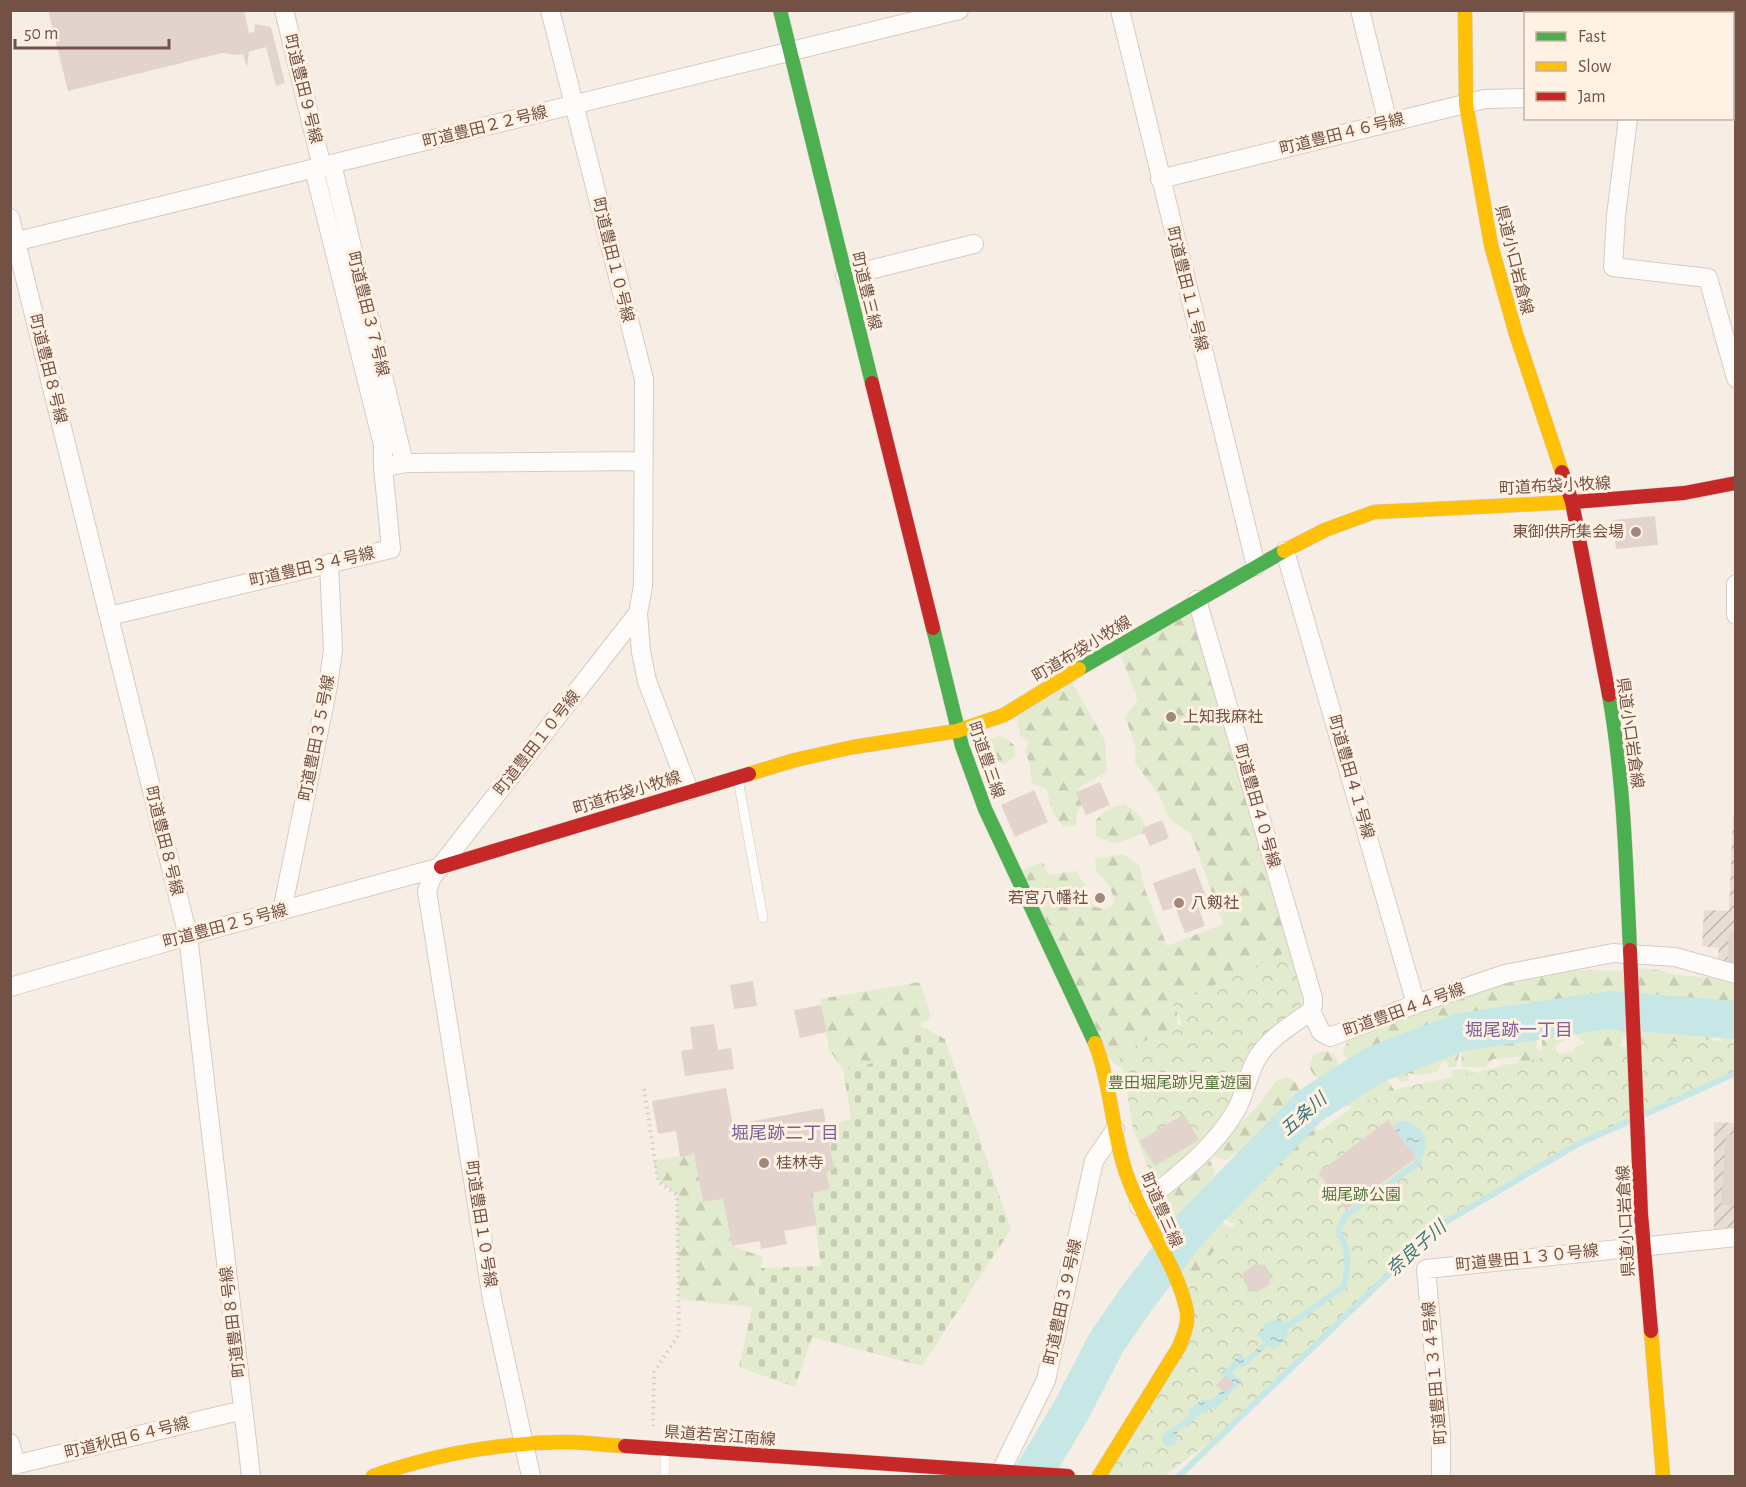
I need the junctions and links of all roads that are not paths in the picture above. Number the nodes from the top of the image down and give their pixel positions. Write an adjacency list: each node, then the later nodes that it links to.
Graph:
1 (284, 10): 14 (street, 町道豊田９号線)
2 (550, 10): 11 (street, 町道豊田１０号線)
3 (780, 10): 8 (street, 町道豊三線)
4 (959, 10): 8 (street, 町道豊田２２号線)
5 (1120, 10): 15 (street, 町道豊田１１号線)
6 (1360, 10): 13 (street)
7 (1465, 10): 10 (street, 県道小口岩倉線)
8 (790, 51): 11 (street, 町道豊田２２号線); 19 (street, 町道豊三線)
9 (1524, 98): 10 (street, 町道豊田４６号線)
10 (1466, 104): 13 (street, 町道豊田４６号線); 25 (street, 県道小口岩倉線)
11 (573, 105): 14 (street, 町道豊田２２号線); 21 (street, 町道豊田１０号線)
12 (1628, 120): 20 (street)
13 (1388, 123): 15 (street, 町道豊田４６号線)
14 (323, 167): 17 (street, 町道豊田２２号線); 22 (street, 町道豊田３７号線); 23 (street, 町道豊田９号線)
15 (1160, 179): 28 (street, 町道豊田１１号線)
16 (10, 218): 17 (street, 町道豊田８号線)
17 (13, 243): 33 (street, 町道豊田８号線)
18 (974, 244): 19 (street)
19 (845, 276): 34 (street, 町道豊三線)
20 (1736, 378)
21 (643, 461): 22 (street); 31 (street, 町道豊田１０号線)
22 (404, 463): 23 (street)
23 (383, 467): 27 (street, 町道豊田３４号線)
24 (1736, 483): 25 (street, 町道布袋小牧線)
25 (1572, 502): 26 (street, 町道布袋小牧線); 41 (street, 県道小口岩倉線)
26 (1285, 551): 28 (street, 町道布袋小牧線); 44 (street, 町道豊田４１号線)
27 (328, 563): 33 (street, 町道豊田３４号線); 38 (street, 町道豊田３５号線)
28 (1256, 567): 30 (street, 町道布袋小牧線)
29 (1736, 584): 32 (street)
30 (1197, 600): 34 (street, 町道布袋小牧線); 45 (street, 町道豊田４０号線)
31 (638, 613): 36 (street); 37 (street, 町道豊田１０号線)
32 (1736, 615)
33 (109, 616): 40 (street, 町道豊田８号線)
34 (957, 731): 35 (street, 町道布袋小牧線); 46 (street, 町道豊三線)
35 (738, 776): 36 (street, 町道布袋小牧線); 39 (lane)
36 (690, 791): 37 (street, 町道布袋小牧線)
37 (441, 867): 38 (street, 町道豊田２５号線); 53 (street, 町道豊田１０号線)
38 (282, 911): 40 (street, 町道豊田２５号線)
39 (763, 918)
40 (188, 936): 43 (street, 町道豊田２５号線); 51 (street, 町道豊田８号線)
41 (1630, 957): 42 (street, 町道豊田４４号線); 44 (street, 町道豊田４４号線); 49 (street, 県道小口岩倉線)
42 (1736, 974)
43 (10, 987)
44 (1416, 1004): 45 (street, 町道豊田４４号線)
45 (1311, 1011): 47 (street)
46 (1115, 1130): 47 (street, 町道豊三線); 56 (street, 町道豊田３９号線)
47 (1143, 1214): 62 (street, 町道豊三線)
48 (1736, 1237): 49 (street, 町道豊田１３０号線)
49 (1643, 1246): 50 (street, 町道豊田１３０号線); 64 (street, 県道小口岩倉線)
50 (1426, 1269): 63 (street, 町道豊田１３４号線)
51 (243, 1410): 55 (street, 町道秋田６４号線); 57 (street, 町道豊田８号線)
52 (10, 1443): 55 (street)
53 (525, 1443): 54 (street, 県道若宮江南線); 58 (street, 県道若宮江南線); 59 (street, 町道豊田１０号線)
54 (659, 1448): 56 (street, 県道若宮江南線); 60 (lane)
55 (13, 1466)
56 (1003, 1472): 61 (street, 県道若宮江南線)
57 (251, 1476)
58 (374, 1476)
59 (531, 1476)
60 (665, 1476)
61 (1068, 1476)
62 (1099, 1476)
63 (1441, 1476)
64 (1662, 1476)

